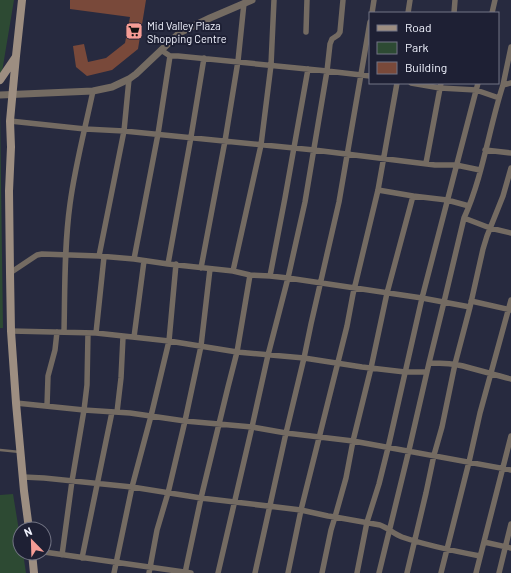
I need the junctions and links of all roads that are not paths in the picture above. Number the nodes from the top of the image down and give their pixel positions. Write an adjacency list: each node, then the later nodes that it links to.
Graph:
1 (22, 0): 19 (main road)
2 (252, 0): 10 (street)
3 (274, 0): 23 (street)
4 (307, 0): 16 (street)
5 (343, 0): 25 (street)
6 (374, 0): 11 (street)
7 (410, 0): 12 (street)
8 (455, 0): 13 (street)
9 (495, 0): 14 (street)
10 (244, 4): 18 (street); 22 (street)
11 (372, 12)
12 (408, 12)
13 (454, 12)
14 (492, 12)
15 (369, 27): 26 (street)
16 (306, 32)
17 (511, 47): 35 (street)
18 (161, 50): 20 (street); 28 (street)
19 (16, 56): 29 (main road); 38 (main road)
20 (170, 56): 21 (street); 44 (street)
21 (204, 58): 22 (street); 45 (street)
22 (238, 61): 23 (street); 46 (street)
23 (271, 65): 24 (street); 47 (street)
24 (308, 69): 25 (street); 48 (street)
25 (327, 71): 26 (street); 49 (street)
26 (360, 75): 27 (street); 52 (street)
27 (369, 76)
28 (129, 79): 37 (street); 43 (street)
29 (0, 80)
30 (511, 83): 35 (street)
31 (397, 84): 53 (street)
32 (426, 84): 34 (street)
33 (478, 84): 36 (street)
34 (441, 85): 36 (street); 54 (street)
35 (503, 85): 40 (street)
36 (476, 90): 40 (street); 55 (street)
37 (94, 91): 38 (street); 42 (street)
38 (13, 94): 39 (street); 41 (main road)
39 (0, 95)
40 (499, 98): 50 (street)
41 (10, 121): 42 (street); 74 (main road)
42 (86, 128): 43 (street); 65 (street)
43 (124, 131): 44 (street); 66 (street)
44 (158, 134): 45 (street); 67 (street)
45 (191, 138): 46 (street); 69 (street)
46 (225, 141): 47 (street); 71 (street)
47 (261, 145): 48 (street); 73 (street)
48 (294, 148): 49 (street); 76 (street)
49 (314, 150): 52 (street); 77 (street)
50 (485, 150): 51 (street); 57 (street)
51 (511, 153)
52 (348, 154): 53 (street); 78 (street)
53 (384, 158): 54 (street); 58 (street)
54 (426, 163): 55 (street)
55 (456, 165): 57 (street); 60 (street)
56 (511, 168): 63 (street)
57 (480, 170): 61 (street)
58 (378, 190): 59 (street); 79 (street)
59 (413, 196): 60 (street); 80 (street)
60 (447, 200): 61 (street); 81 (street)
61 (469, 206): 62 (street)
62 (464, 218): 63 (street); 83 (street)
63 (490, 228): 64 (street); 84 (street)
64 (511, 233)
65 (66, 254): 66 (street); 74 (street); 88 (street)
66 (102, 256): 67 (street); 90 (street)
67 (134, 259): 68 (street)
68 (144, 261): 69 (street); 92 (street)
69 (168, 264): 70 (street)
70 (176, 264): 71 (street); 93 (street)
71 (201, 268): 72 (street)
72 (210, 269): 73 (street); 94 (street)
73 (233, 271): 75 (street)
74 (10, 273): 86 (main road)
75 (250, 276): 76 (street); 95 (street)
76 (270, 276): 77 (street)
77 (288, 278): 78 (street); 96 (street)
78 (320, 284): 79 (street); 97 (street)
79 (354, 288): 80 (street); 98 (street)
80 (387, 293): 81 (street); 101 (street)
81 (422, 298): 83 (street); 102 (street)
82 (511, 300): 85 (street)
83 (444, 302): 84 (street); 99 (street)
84 (471, 304): 85 (street); 100 (street)
85 (510, 310): 104 (street)
86 (11, 331): 87 (street); 106 (main road)
87 (57, 332): 88 (street); 107 (street)
88 (64, 332): 89 (street)
89 (88, 333): 90 (street); 108 (street)
90 (96, 333): 91 (street)
91 (123, 337): 92 (street); 109 (street)
92 (134, 338): 93 (street)
93 (169, 341): 94 (street); 110 (street)
94 (201, 346): 95 (street); 111 (street)
95 (238, 352): 96 (street); 112 (street)
96 (268, 355): 97 (street); 113 (street)
97 (304, 358): 98 (street); 114 (street)
98 (337, 363): 101 (street); 115 (street)
99 (428, 363): 100 (street); 103 (street)
100 (455, 364): 104 (street); 122 (street)
101 (371, 368): 102 (street); 117 (street)
102 (405, 372): 103 (street); 118 (street)
103 (426, 372): 120 (street)
104 (490, 374): 105 (street); 123 (street)
105 (511, 379)
106 (16, 403): 107 (street); 121 (main road)
107 (47, 406): 108 (street)
108 (84, 410): 109 (street); 127 (street)
109 (114, 412): 110 (street); 128 (street)
110 (151, 416): 111 (street); 129 (street)
111 (185, 421): 112 (street); 130 (street)
112 (218, 425): 113 (street); 131 (street)
113 (252, 428): 114 (street); 132 (street)
114 (286, 433): 115 (street); 133 (street)
115 (319, 436): 117 (street); 134 (street)
116 (511, 436): 124 (street)
117 (354, 441): 118 (street); 135 (street)
118 (388, 448): 120 (street); 137 (street)
119 (0, 450): 121 (lane)
120 (409, 450): 122 (street); 139 (street)
121 (20, 452): 126 (main road)
122 (434, 455): 123 (street); 140 (street)
123 (469, 462): 124 (street); 143 (street)
124 (503, 469): 125 (street); 141 (street)
125 (511, 470)
126 (23, 477): 127 (street); 136 (main road)
127 (72, 481): 128 (street); 145 (street)
128 (97, 483): 129 (street); 147 (street)
129 (132, 487): 130 (street); 149 (street)
130 (168, 493): 131 (street); 150 (street)
131 (201, 498): 132 (street); 153 (street)
132 (234, 502): 133 (street); 155 (street)
133 (269, 506): 134 (street); 156 (street)
134 (301, 510): 135 (street); 157 (street)
135 (336, 516): 137 (street); 158 (street)
136 (28, 521)
137 (367, 522): 139 (street); 159 (street)
138 (511, 524): 142 (street)
139 (390, 530): 140 (street); 160 (street)
140 (415, 540): 143 (street); 161 (street)
141 (484, 542): 142 (street); 146 (street)
142 (508, 547): 164 (street)
143 (447, 550): 146 (street); 162 (street)
144 (52, 553): 145 (street)
145 (62, 555): 147 (street)
146 (480, 556): 163 (street)
147 (82, 558): 149 (street)
148 (33, 561): 151 (main road)
149 (116, 563): 150 (street); 152 (street)
150 (150, 570): 153 (street)
151 (34, 573)
152 (114, 573)
153 (185, 573): 154 (street)
154 (191, 573)
155 (218, 573)
156 (255, 573)
157 (288, 573)
158 (322, 573)
159 (356, 573)
160 (379, 573)
161 (407, 573)
162 (441, 573)
163 (476, 573)
164 (499, 573)

